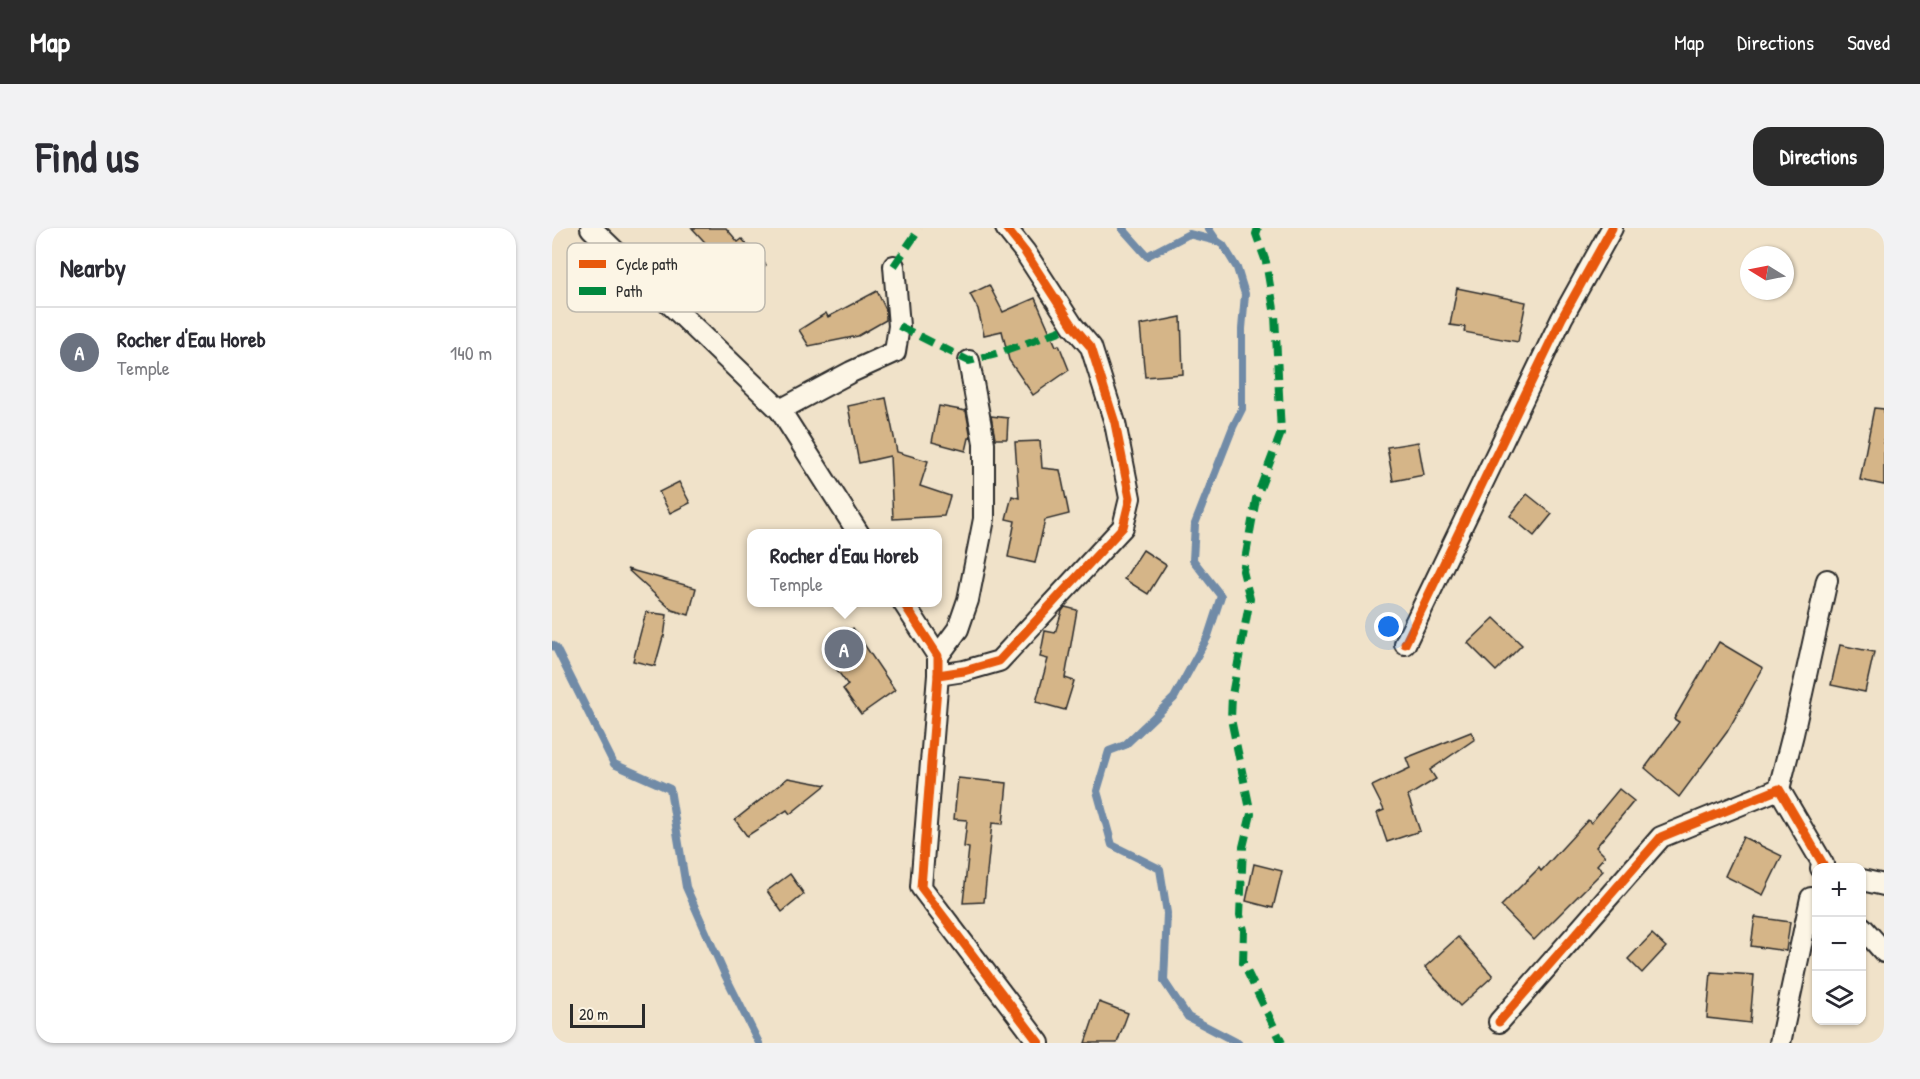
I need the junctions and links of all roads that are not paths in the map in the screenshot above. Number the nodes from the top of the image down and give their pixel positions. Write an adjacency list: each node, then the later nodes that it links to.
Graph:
1 (591, 228): 4 (street)
2 (1006, 228): 13 (street)
3 (1612, 228): 12 (street)
4 (607, 243)
5 (894, 266): 8 (street)
6 (678, 312): 8 (street)
7 (969, 361): 13 (street)
8 (780, 410): 9 (street)
9 (856, 529)
10 (1827, 580): 14 (street)
11 (905, 607): 13 (street)
12 (1405, 644)
13 (938, 665): 22 (street)
14 (1779, 789): 15 (street); 21 (street)
15 (1812, 863)
16 (1866, 881): 17 (street)
17 (1884, 885)
18 (1812, 913): 23 (street)
19 (1866, 932): 20 (street)
20 (1884, 952)
21 (1499, 1022)
22 (1039, 1043)
23 (1780, 1043)

